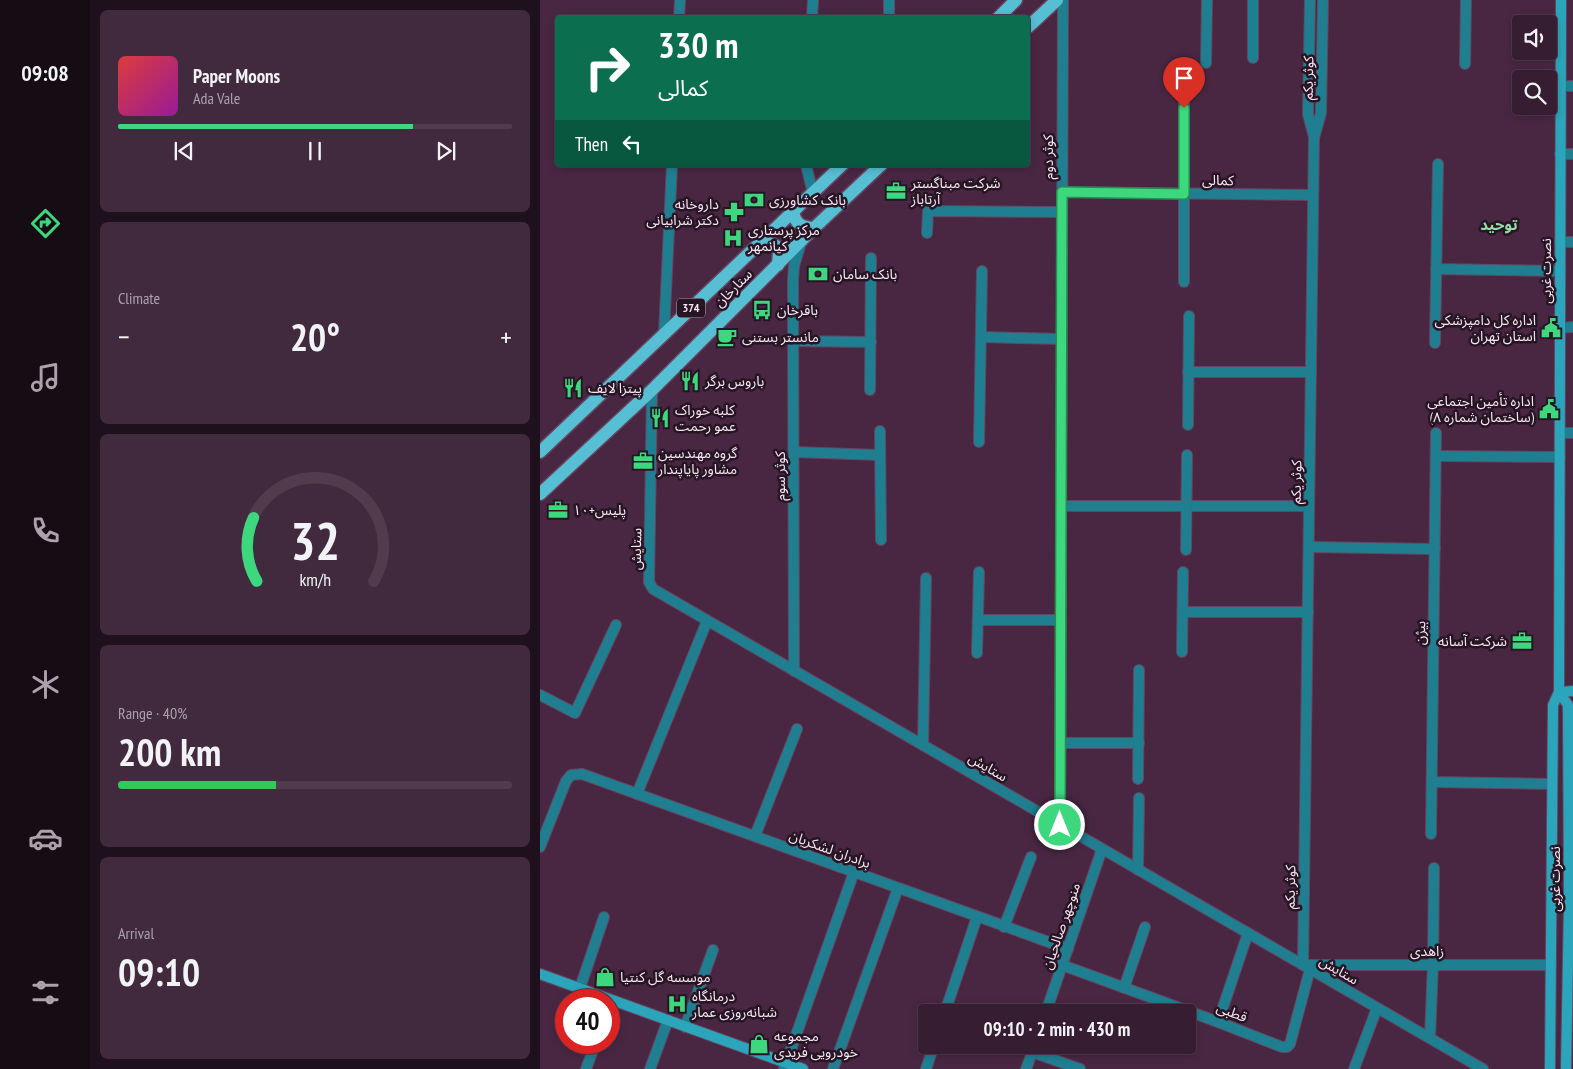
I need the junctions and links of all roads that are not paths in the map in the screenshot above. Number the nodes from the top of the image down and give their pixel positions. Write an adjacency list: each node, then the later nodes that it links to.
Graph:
1 (680, 0): 13 (street)
2 (813, 0): 14 (street)
3 (889, 0): 15 (street)
4 (1057, 0): 17 (main road)
5 (1063, 0): 32 (street, کوثر دوم)
6 (1207, 0): 19 (street)
7 (1253, 0): 18 (street)
8 (1310, 0): 24 (street)
9 (1323, 0): 24 (street, کوثر یکم)
10 (1466, 0): 20 (street)
11 (1561, 0): 21 (main road, نصرت غربی)
12 (1008, 3): 16 (main road)
13 (679, 15)
14 (812, 15)
15 (889, 15)
16 (1000, 15)
17 (1030, 25)
18 (1253, 58)
19 (1206, 62)
20 (1465, 64)
21 (1561, 86): 22 (street); 25 (main road, نصرت غربی)
22 (1573, 86)
23 (1184, 90): 34 (street)
24 (1314, 138): 35 (street, کوثر یکم)
25 (1560, 154): 26 (street); 41 (main road, نصرت غربی)
26 (1573, 154)
27 (1438, 164): 46 (street)
28 (672, 167): 55 (street)
29 (806, 167): 33 (street)
30 (840, 167): 33 (main road, ستارخان / 374)
31 (878, 167): 38 (main road, ستارخان / 374)
32 (1062, 192): 34 (street, کمالی); 37 (street, کوثر دوم)
33 (813, 193): 36 (main road, ستارخان / 374)
34 (1184, 194): 35 (street, کمالی); 51 (street)
35 (1313, 195): 62 (street, کوثر یکم)
36 (793, 211): 38 (main road); 43 (main road, ستارخان / 374)
37 (1061, 212): 39 (street); 57 (street, کوثر دوم)
38 (814, 228): 40 (main road, ستارخان / 374)
39 (927, 233)
40 (802, 241): 45 (main road, ستارخان / 374); 50 (street, کوثر سوم)
41 (1560, 242): 42 (street); 48 (main road, نصرت غربی)
42 (1573, 242)
43 (754, 248): 45 (main road); 55 (main road, ستارخان / 374)
44 (871, 258): 59 (street)
45 (778, 265): 49 (main road, ستارخان / 374)
46 (1436, 269): 48 (street); 60 (street)
47 (982, 270): 56 (street)
48 (1560, 271): 54 (main road, نصرت غربی)
49 (767, 275): 50 (street); 63 (main road, ستارخان / 374)
50 (793, 280): 58 (street, کوثر سوم)
51 (1184, 282)
52 (1189, 316): 61 (street)
53 (1573, 327): 54 (street)
54 (1560, 328): 68 (main road, نصرت غربی)
55 (664, 334): 71 (main road, ستارخان / 374)
56 (981, 337): 57 (street); 70 (street)
57 (1061, 339): 78 (street, کوثر دوم)
58 (794, 341): 59 (street); 72 (street, کوثر سوم)
59 (871, 342): 64 (street)
60 (1435, 343)
61 (1188, 372): 62 (street); 65 (street)
62 (1311, 372): 80 (street, کوثر یکم)
63 (652, 390): 77 (main road, ستارخان / 374); 92 (street, ستایش)
64 (870, 390)
65 (1188, 425)
66 (880, 432): 73 (street)
67 (1436, 433): 75 (street, بیژن)
68 (1560, 433): 69 (street); 76 (main road, نصرت غربی)
69 (1573, 433)
70 (979, 442)
71 (540, 452)
72 (794, 452): 73 (street); 97 (street, کوثر سوم)
73 (880, 455): 81 (street)
74 (1187, 455): 79 (street)
75 (1436, 456): 76 (street); 83 (street, بیژن)
76 (1560, 457): 99 (main road, نصرت غربی)
77 (540, 494)
78 (1061, 506): 79 (street); 91 (street, کوثر دوم)
79 (1186, 506): 80 (street); 84 (street)
80 (1309, 506): 82 (street, کوثر یکم)
81 (880, 540)
82 (1309, 547): 83 (street); 89 (street, کوثر یکم)
83 (1435, 549): 106 (street, بیژن)
84 (1186, 550)
85 (979, 572): 90 (street)
86 (1184, 572): 88 (street)
87 (926, 578): 104 (street)
88 (1183, 612): 89 (street); 94 (street)
89 (1308, 612): 132 (street, کوثر یکم)
90 (978, 620): 91 (street); 95 (street)
91 (1061, 620): 102 (street, کوثر دوم)
92 (707, 622): 97 (street, ستایش); 108 (street)
93 (616, 625): 100 (street)
94 (1182, 652)
95 (977, 653)
96 (1139, 670): 103 (street)
97 (794, 671): 104 (street, ستایش)
98 (1573, 691): 99 (main road)
99 (1559, 692): 107 (main road, نصرت غربی); 121 (main road, نصرت غربی)
100 (540, 695)
101 (797, 728): 113 (street)
102 (1061, 743): 103 (street); 111 (street, کوثر دوم)
103 (1139, 743): 105 (street)
104 (923, 745): 111 (street, ستایش)
105 (1138, 780)
106 (1432, 782): 107 (street); 112 (street, بیژن)
107 (1551, 784): 131 (main road, نصرت غربی)
108 (637, 794): 110 (street, برادران لشکریان); 113 (street, برادران لشکریان)
109 (1139, 798): 118 (street)
110 (545, 819): 114 (street)
111 (1060, 825): 115 (street, ستایش)
112 (1431, 834)
113 (755, 836): 119 (street, برادران لشکریان)
114 (540, 847)
115 (1102, 849): 118 (street, ستایش); 127 (street, منوچهر صالحیان)
116 (1031, 857): 124 (street)
117 (1434, 868): 129 (street)
118 (1138, 870): 126 (street, ستایش)
119 (854, 872): 120 (street, برادران لشکریان); 148 (street)
120 (898, 888): 123 (street, برادران لشکریان); 152 (street)
121 (1571, 903): 159 (main road, نصرت غربی)
122 (604, 917): 134 (street)
123 (977, 917): 124 (street, برادران لشکریان); 136 (street)
124 (1004, 927): 127 (street, برادران لشکریان)
125 (1145, 927): 135 (street)
126 (1248, 933): 132 (street, ستایش); 141 (street)
127 (1068, 949): 130 (street, منوچهر صالحیان)
128 (714, 950): 142 (street)
129 (1433, 964): 131 (street, زاهدی); 132 (street, زاهدی); 143 (street)
130 (1062, 965): 135 (street, قطبی); 137 (street, منوچهر صالحیان)
131 (1551, 965): 158 (main road, نصرت غربی)
132 (1306, 967): 139 (street, ستایش); 141 (street, قطبی)
133 (540, 974): 134 (main road)
134 (580, 988)
135 (1124, 988): 141 (street, قطبی)
136 (948, 1004)
137 (1049, 1004)
138 (620, 1005): 140 (main road)
139 (1377, 1008): 143 (street, ستایش); 156 (street)
140 (668, 1020): 142 (main road); 150 (street)
141 (1218, 1022)
142 (685, 1026): 148 (main road)
143 (1430, 1038): 157 (street, ستایش)
144 (592, 1054): 149 (street)
145 (931, 1054): 153 (street)
146 (1031, 1054): 154 (street)
147 (1046, 1054): 155 (street)
148 (785, 1066): 151 (main road)
149 (586, 1069)
150 (650, 1069)
151 (803, 1069)
152 (833, 1069)
153 (926, 1069)
154 (1026, 1069)
155 (1080, 1069)
156 (1354, 1069)
157 (1483, 1069)
158 (1550, 1069)
159 (1566, 1069)

